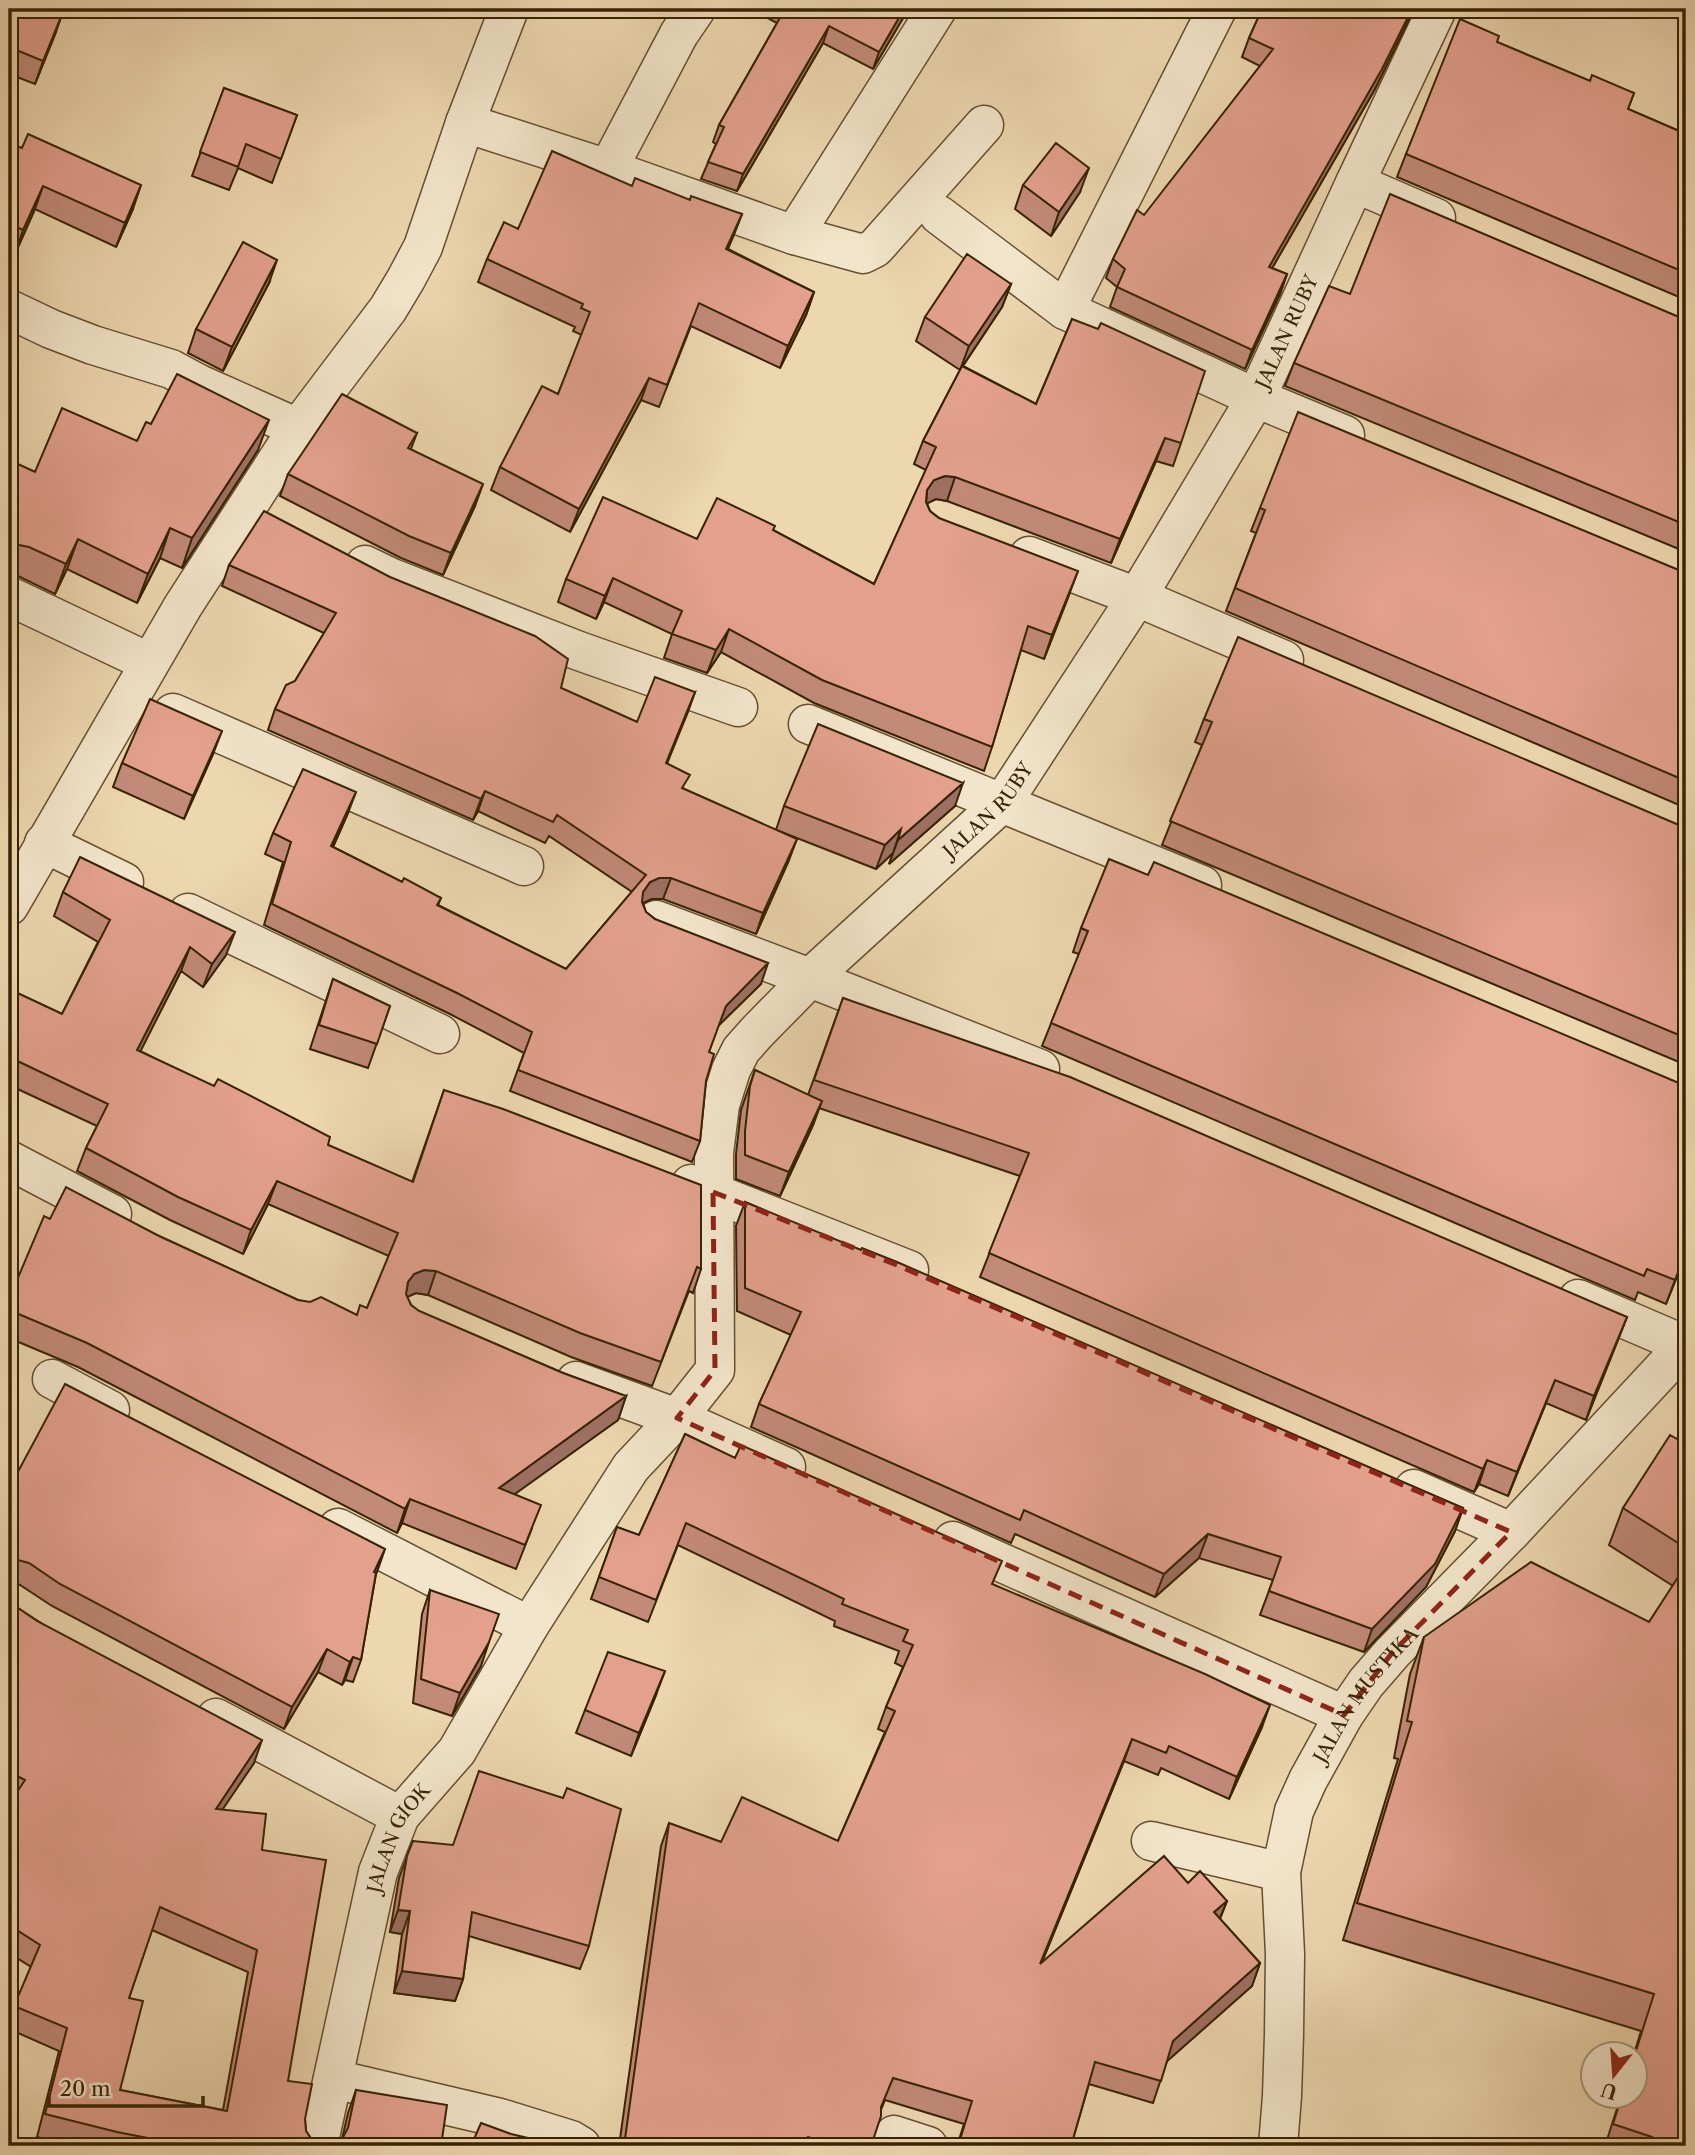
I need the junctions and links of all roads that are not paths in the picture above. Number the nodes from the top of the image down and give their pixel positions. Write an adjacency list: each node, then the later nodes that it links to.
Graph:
1 (509, 9): 6 (street)
2 (696, 9): 8 (street)
3 (937, 9): 12 (street)
4 (1217, 9): 14 (street)
5 (1437, 9): 9 (street, JALAN RUBY)
6 (465, 123): 8 (street); 16 (street)
7 (984, 125): 12 (street)
8 (608, 169): 12 (street)
9 (1355, 183): 11 (street); 15 (street, JALAN RUBY)
10 (939, 215): 14 (street)
11 (1469, 232)
12 (794, 235)
13 (9, 309): 16 (street)
14 (1065, 310): 15 (street)
15 (1256, 398): 17 (street); 23 (street, JALAN RUBY)
16 (298, 428): 18 (street)
17 (1383, 451)
18 (249, 503): 19 (street); 25 (street)
19 (284, 523)
20 (1003, 546): 23 (street)
21 (332, 548): 26 (street)
22 (9, 596): 25 (street)
23 (1137, 597): 24 (street); 28 (street, JALAN RUBY)
24 (1316, 674)
25 (139, 678): 29 (street); 30 (street)
26 (738, 707)
27 (808, 724): 28 (street)
28 (1003, 802): 31 (street); 34 (street, JALAN RUBY)
29 (44, 843): 32 (street); 35 (street)
30 (524, 866)
31 (1235, 898)
32 (9, 906)
33 (656, 920): 34 (street)
34 (810, 978): 36 (street); 39 (street, JALAN RUBY)
35 (440, 1034)
36 (1070, 1081)
37 (9, 1160): 40 (street)
38 (657, 1171): 39 (street)
39 (713, 1192): 41 (street); 46 (street, JALAN RUBY)
40 (136, 1227)
41 (935, 1281)
42 (1548, 1286): 43 (street)
43 (1686, 1345): 52 (street, JALAN MUSTIKA)
44 (539, 1366): 46 (street)
45 (52, 1379): 47 (street)
46 (677, 1418): 49 (street); 53 (street, JALAN GIOK)
47 (135, 1423)
48 (1384, 1475): 52 (street)
49 (817, 1480)
50 (313, 1516): 53 (street)
51 (918, 1526): 55 (street)
52 (1511, 1532): 55 (street, JALAN MUSTIKA)
53 (529, 1626): 56 (street, JALAN GIOK)
54 (184, 1701): 56 (street)
55 (1344, 1715): 58 (street, JALAN MUSTIKA)
56 (400, 1816): 59 (street, JALAN GIOK)
57 (1151, 1840): 58 (street)
58 (1281, 1872): 62 (street, JALAN MUSTIKA)
59 (334, 2078): 60 (street, JALAN GIOK); 61 (street)
60 (318, 2146)
61 (581, 2146)
62 (1278, 2146)

